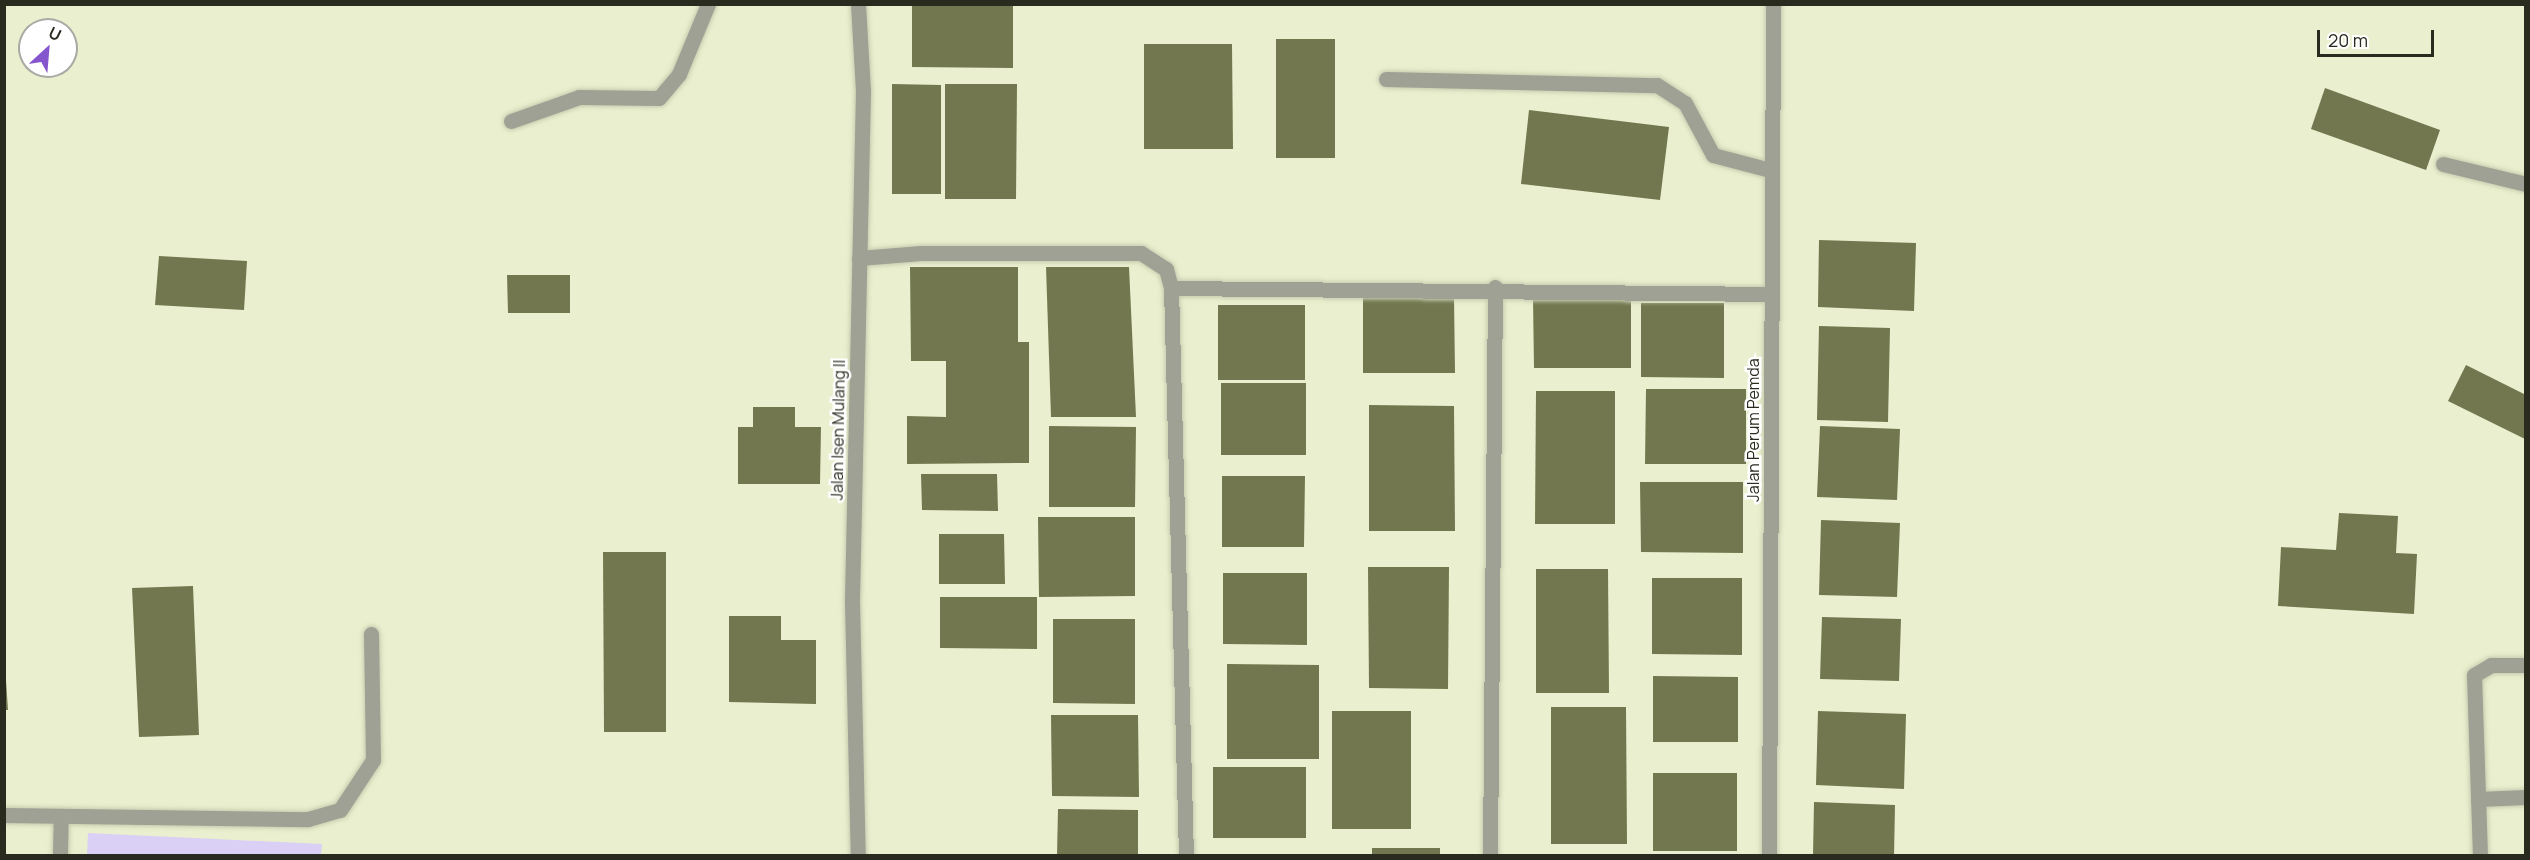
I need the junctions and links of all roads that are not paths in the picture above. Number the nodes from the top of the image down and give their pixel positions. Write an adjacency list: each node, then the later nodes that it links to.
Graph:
1 (708, 4): 5 (street)
2 (858, 4): 9 (street, Jalan Isen Mulang II)
3 (1773, 4): 7 (street, Jalan Perum Pemda)
4 (1386, 79): 7 (street)
5 (511, 121)
6 (2443, 164): 8 (street)
7 (1770, 170): 12 (street, Jalan Perum Pemda)
8 (2526, 184)
9 (860, 258): 11 (street); 20 (street, Jalan Isen Mulang II)
10 (1495, 287): 11 (street); 12 (street); 22 (street)
11 (1172, 288): 21 (street)
12 (1771, 294): 23 (street, Jalan Perum Pemda)
13 (371, 634): 18 (street)
14 (2526, 665): 16 (street)
15 (2526, 797): 16 (street)
16 (2478, 799): 24 (street)
17 (4, 815): 18 (street)
18 (61, 817): 19 (street)
19 (60, 855)
20 (858, 855)
21 (1186, 855)
22 (1490, 855)
23 (1769, 855)
24 (2480, 855)

